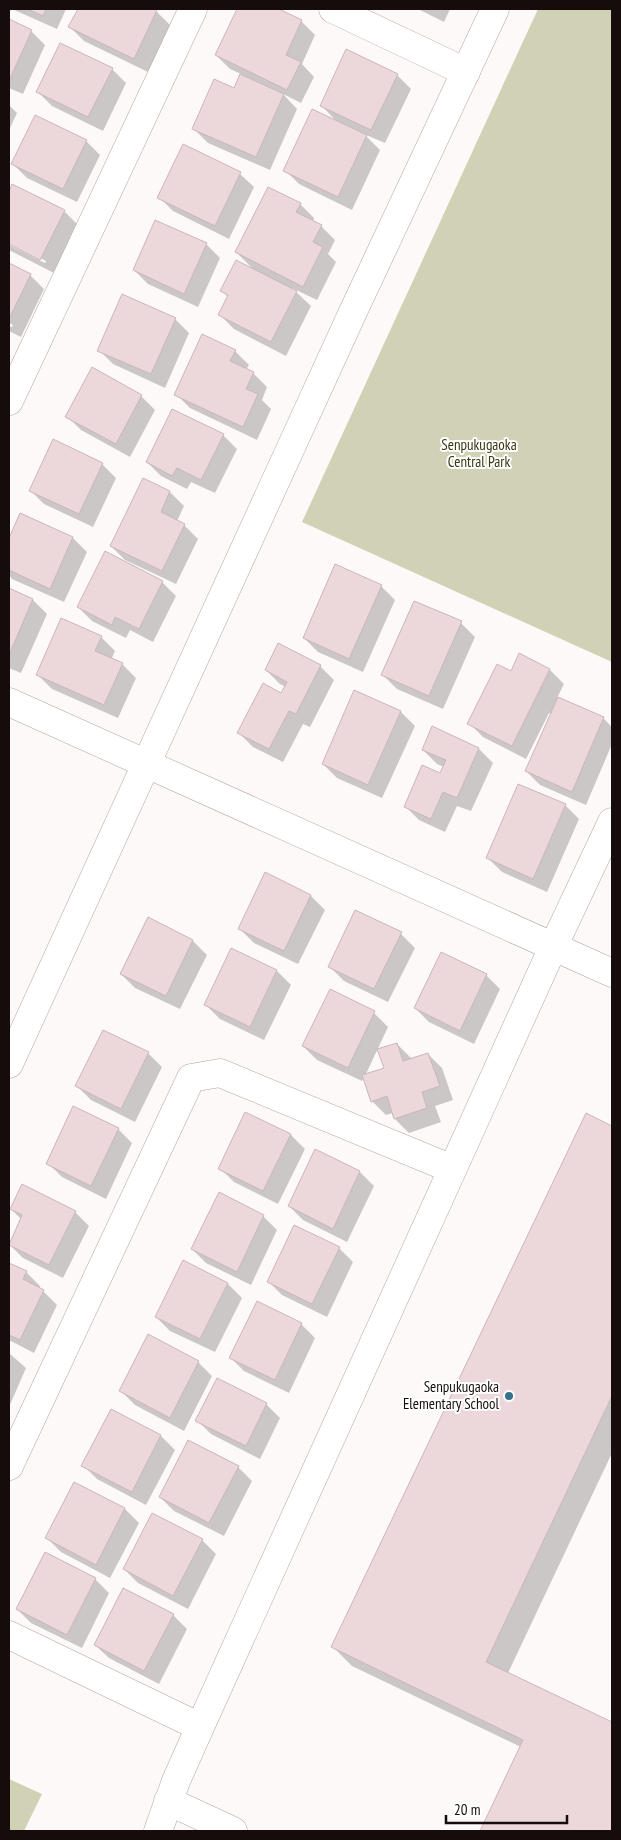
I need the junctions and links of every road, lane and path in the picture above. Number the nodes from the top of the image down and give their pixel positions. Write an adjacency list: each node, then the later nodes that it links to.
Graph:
1 (193, 9): 5 (street)
2 (333, 9): 4 (street)
3 (495, 9): 4 (street)
4 (466, 72): 7 (street)
5 (9, 401)
6 (9, 702): 7 (street)
7 (146, 763): 9 (street); 11 (street)
8 (612, 822): 9 (street)
9 (554, 945): 10 (street); 12 (street)
10 (612, 972)
11 (9, 1064)
12 (452, 1169): 13 (street); 15 (street)
13 (9, 1466)
14 (9, 1635): 15 (street)
15 (200, 1726): 16 (street)
16 (168, 1801): 17 (street); 18 (street)
17 (158, 1831)
18 (233, 1831)

